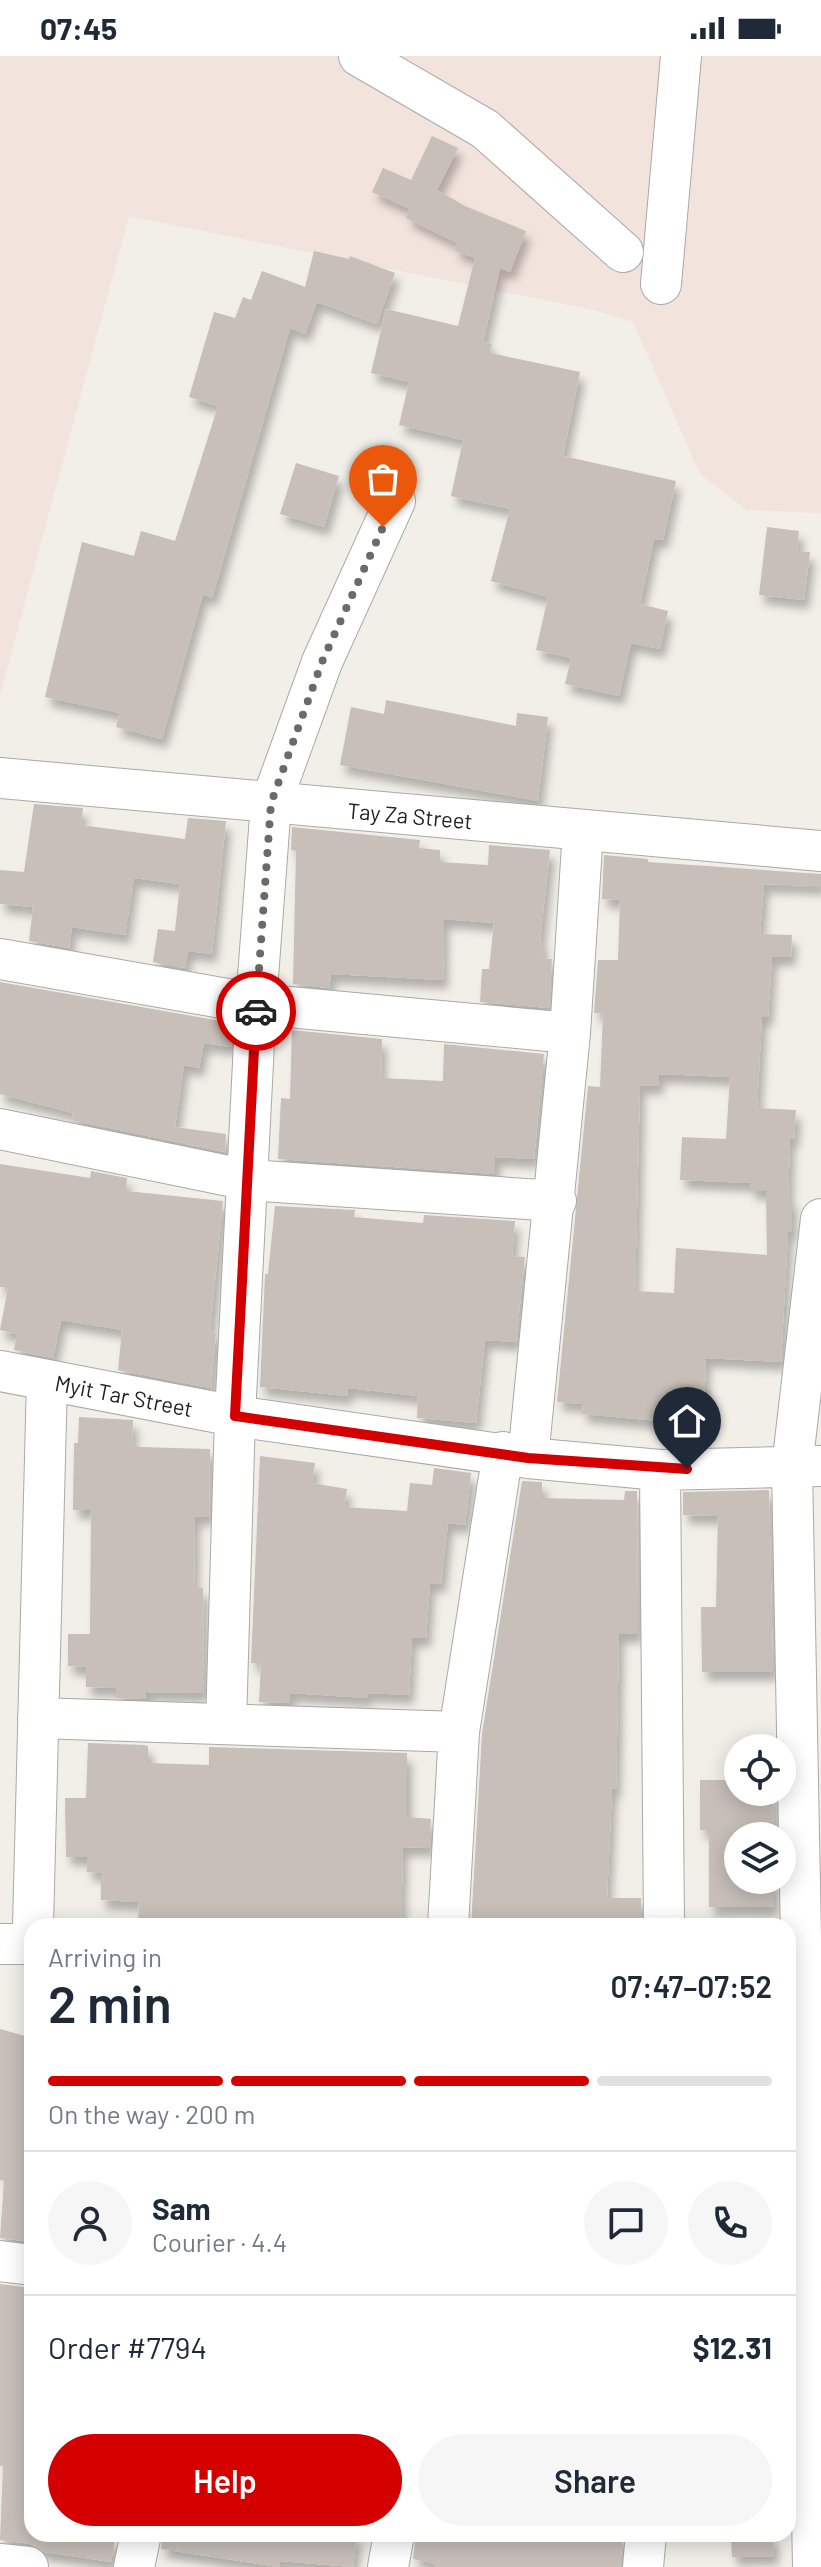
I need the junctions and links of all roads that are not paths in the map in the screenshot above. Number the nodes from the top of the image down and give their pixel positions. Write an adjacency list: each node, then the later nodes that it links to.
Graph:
1 (359, 56): 3 (street)
2 (681, 56): 4 (street)
3 (623, 252)
4 (661, 284)
5 (395, 501): 7 (street)
6 (0, 778): 7 (street, Tay Za Street)
7 (271, 803): 8 (street, Tay Za Street); 11 (street)
8 (583, 830): 9 (street, Tay Za Street); 12 (street)
9 (821, 851)
10 (0, 959): 11 (street)
11 (256, 1004): 12 (street); 14 (street)
12 (570, 1033): 15 (street)
13 (0, 1129): 14 (street)
14 (248, 1180): 15 (street); 19 (street)
15 (556, 1201): 20 (street)
16 (821, 1219): 21 (street)
17 (0, 1371): 18 (street, Myit Tar Street)
18 (47, 1380): 19 (street, Myit Tar Street); 23 (street)
19 (235, 1416): 20 (street, Myit Tar Street); 24 (street)
20 (515, 1455): 22 (street, Myit Tar Street); 25 (street)
21 (807, 1467): 22 (street, Myit Tar Street); 26 (street)
22 (660, 1470): 29 (street)
23 (38, 1718): 24 (street); 27 (street)
24 (226, 1724): 25 (street)
25 (459, 1732): 28 (street)
26 (811, 1913): 42 (street)
27 (33, 1918)
28 (448, 1918)
29 (664, 1918)
30 (0, 1944): 31 (street)
31 (24, 1944)
32 (0, 2261): 33 (street)
33 (24, 2264)
34 (139, 2542): 39 (street)
35 (393, 2542): 40 (street)
36 (645, 2542): 41 (street)
37 (0, 2564): 38 (street)
38 (28, 2567)
39 (134, 2567)
40 (388, 2567)
41 (643, 2567)
42 (813, 2567)

